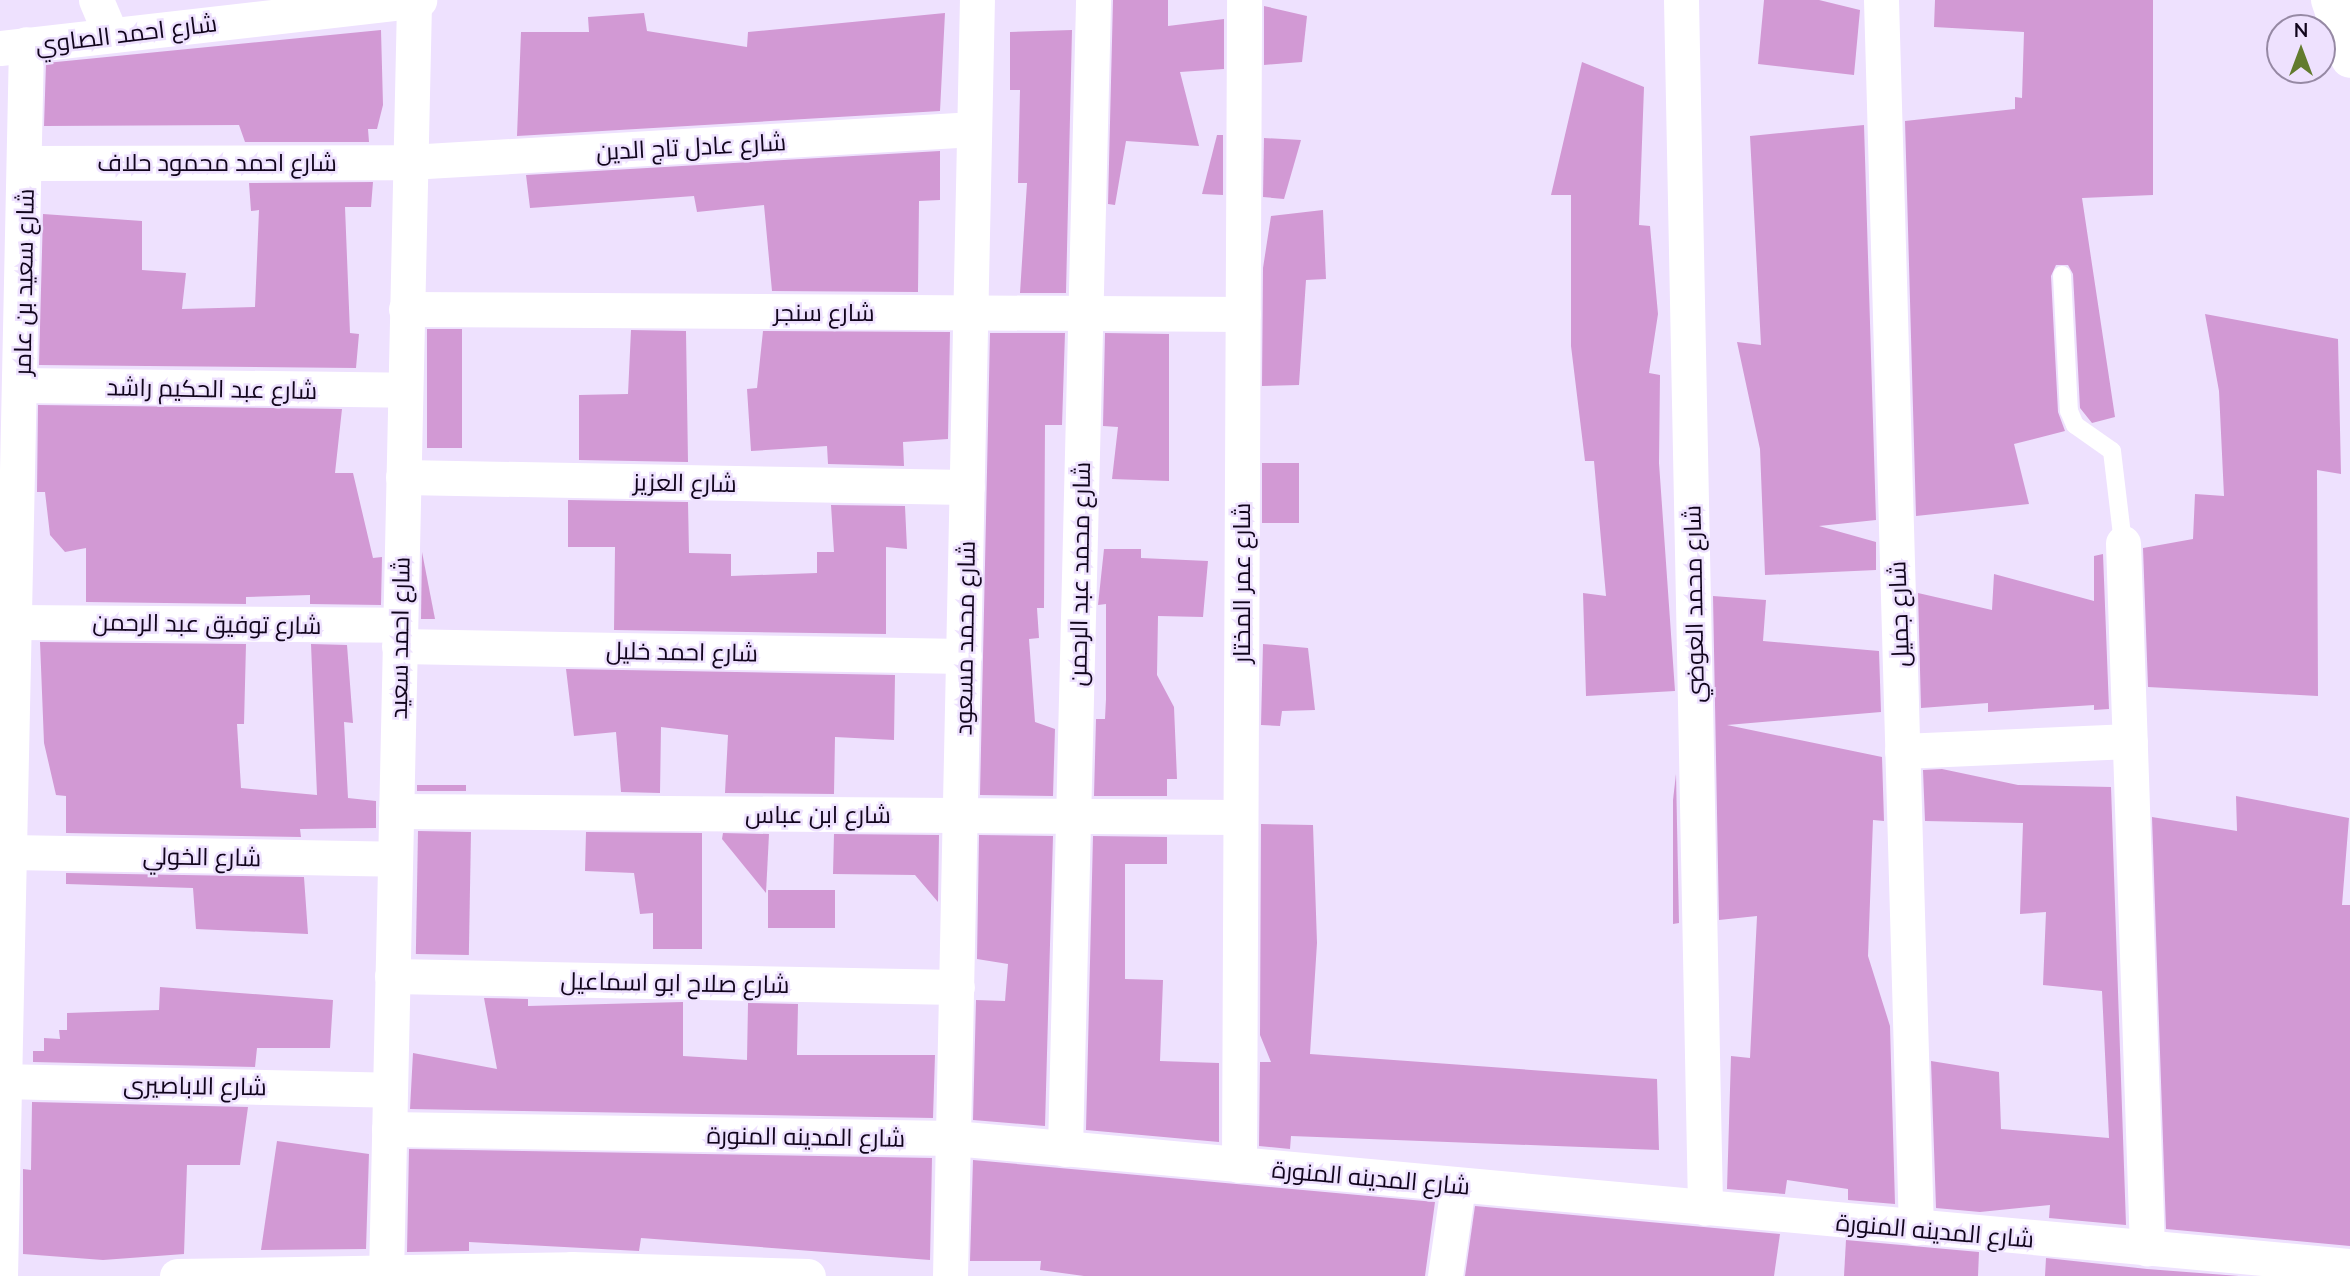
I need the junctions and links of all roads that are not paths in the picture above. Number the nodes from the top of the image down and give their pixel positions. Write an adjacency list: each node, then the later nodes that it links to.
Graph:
1 (96, 0): 11 (street)
2 (419, 0): 9 (street, شارع احمد الصاوي)
3 (977, 0): 14 (street, شارع محمد مسعود)
4 (1093, 0): 20 (street, شارع محمد عبد الرحمن)
5 (1244, 0): 21 (street, شارع عمر المختار)
6 (1681, 0): 47 (street, شارع محمد العوضي)
7 (1881, 0): 31 (street, شارع جميل)
8 (2330, 0): 13 (street)
9 (414, 1): 10 (street, شارع احمد الصاوي); 15 (street, شارع احمد سعيد)
10 (237, 10): 11 (street, شارع احمد الصاوي)
11 (110, 33): 12 (street, شارع احمد الصاوي)
12 (7, 46): 16 (street, شارع سعيد بن عامر)
13 (2350, 59)
14 (974, 129): 15 (street, شارع عادل تاج الدين); 19 (street, شارع محمد مسعود)
15 (409, 162): 16 (street, شارع احمد محمود حلاف); 18 (street, شارع احمد سعيد)
16 (25, 163): 22 (street, شارع سعيد بن عامر)
17 (2062, 275): 26 (lane)
18 (406, 309): 19 (street, شارع سنجر); 23 (street, شارع احمد سعيد)
19 (970, 313): 20 (street, شارع سنجر); 25 (street, شارع محمد مسعود)
20 (1086, 313): 21 (street, شارع سنجر); 34 (street, شارع محمد عبد الرحمن)
21 (1243, 314): 35 (street, شارع عمر المختار)
22 (20, 385): 23 (street, شارع عبد الحكيم راشد); 27 (street, شارع سعيد بن عامر)
23 (405, 390): 24 (street, شارع احمد سعيد)
24 (403, 477): 25 (street, شارع العزيز); 28 (street, شارع احمد سعيد)
25 (967, 486): 29 (street, شارع محمد مسعود)
26 (2123, 543): 30 (street)
27 (14, 622): 28 (street, شارع توفيق عبد الرحمن); 36 (street, شارع سعيد بن عامر)
28 (399, 636): 29 (street, شارع احمد خليل); 32 (street, شارع احمد سعيد)
29 (964, 656): 33 (street, شارع محمد مسعود)
30 (2130, 741): 31 (street); 49 (street)
31 (1902, 751): 48 (street, شارع جميل)
32 (396, 811): 33 (street, شارع ابن عباس); 37 (street, شارع احمد سعيد)
33 (960, 815): 34 (street, شارع ابن عباس); 39 (street, شارع محمد مسعود)
34 (1073, 816): 35 (street, شارع ابن عباس); 44 (street, شارع محمد عبد الرحمن)
35 (1240, 817): 45 (street, شارع عمر المختار)
36 (9, 852): 37 (street, شارع الخولي); 40 (street, شارع سعيد بن عامر)
37 (395, 859): 38 (street, شارع احمد سعيد)
38 (392, 976): 39 (street, شارع صلاح ابو اسماعيل); 41 (street, شارع احمد سعيد)
39 (957, 988): 43 (street, شارع محمد مسعود)
40 (2, 1081): 41 (street, شارع الاباصيرى); 52 (street, شارع سعيد بن عامر)
41 (390, 1090): 42 (street, شارع احمد سعيد)
42 (389, 1129): 43 (street, شارع المدينه المنورة); 51 (street, شارع احمد سعيد)
43 (954, 1138): 44 (street, شارع المدينه المنورة); 55 (street, شارع محمد مسعود)
44 (1065, 1149): 45 (street, شارع المدينه المنورة)
45 (1239, 1165): 46 (street, شارع المدينه المنورة)
46 (1458, 1186): 47 (street, شارع المدينه المنورة); 56 (street)
47 (1705, 1208): 48 (street, شارع المدينه المنورة)
48 (1916, 1228): 49 (street, شارع المدينه المنورة)
49 (2147, 1249): 50 (street, شارع المدينه المنورة)
50 (2350, 1266)
51 (386, 1275): 53 (street); 54 (street)
52 (0, 1276)
53 (177, 1276)
54 (808, 1276)
55 (950, 1276)
56 (1446, 1276)

